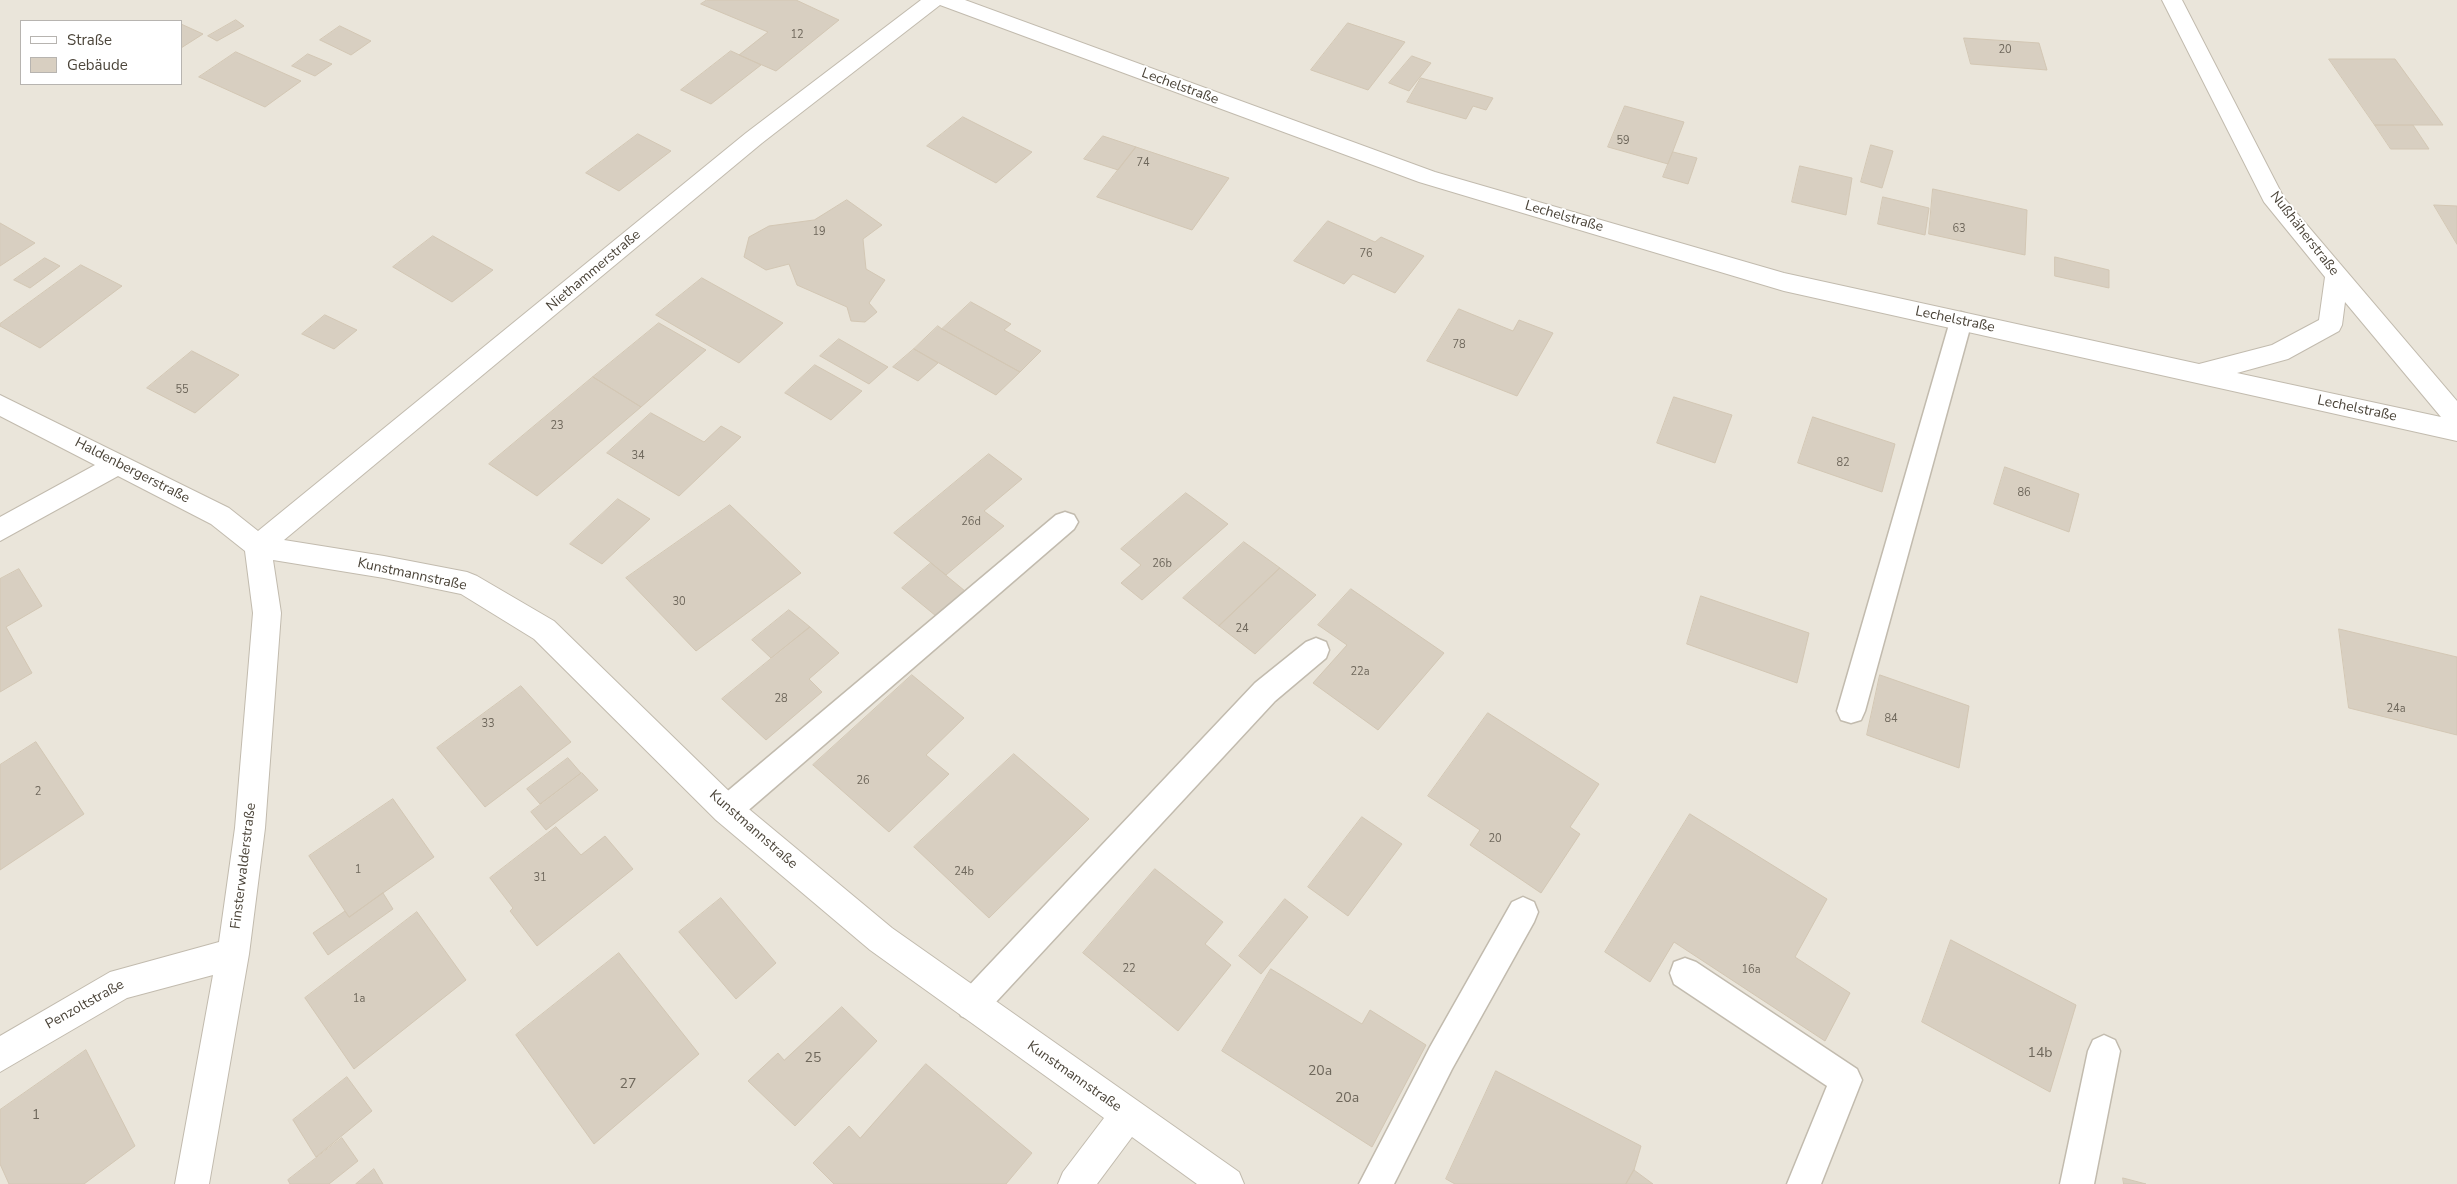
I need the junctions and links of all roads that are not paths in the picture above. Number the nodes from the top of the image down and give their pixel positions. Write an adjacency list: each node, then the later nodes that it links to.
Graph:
1 (934, 0): 13 (street, Niethammerstraße)
2 (946, 0): 5 (street, Lechelstraße)
3 (2172, 0): 4 (street, Nußhäherstraße)
4 (2336, 275): 6 (street, Lechelstraße); 8 (street, Nußhäherstraße)
5 (1961, 321): 6 (street, Lechelstraße); 15 (lane)
6 (2199, 374): 9 (street, Lechelstraße)
7 (0, 405): 10 (street, Haldenbergerstraße)
8 (2457, 419)
9 (2457, 430)
10 (118, 464): 12 (street); 13 (street, Haldenbergerstraße)
11 (1065, 522): 16 (lane)
12 (0, 530)
13 (258, 546): 16 (street, Kunstmannstraße); 18 (street, Finsterwalderstraße)
14 (1316, 650): 20 (lane)
15 (1851, 711)
16 (727, 810): 20 (street, Kunstmannstraße)
17 (1523, 912): 27 (lane)
18 (234, 954): 22 (street, Penzoltstraße); 24 (street, Finsterwalderstraße)
19 (1685, 973): 28 (lane)
20 (972, 1005): 23 (street, Kunstmannstraße)
21 (2104, 1051): 29 (lane)
22 (0, 1055)
23 (1128, 1115): 25 (street); 26 (street, Kunstmannstraße)
24 (192, 1184)
25 (1074, 1184)
26 (1227, 1184)
27 (1376, 1184)
28 (1804, 1184)
29 (2077, 1184)

